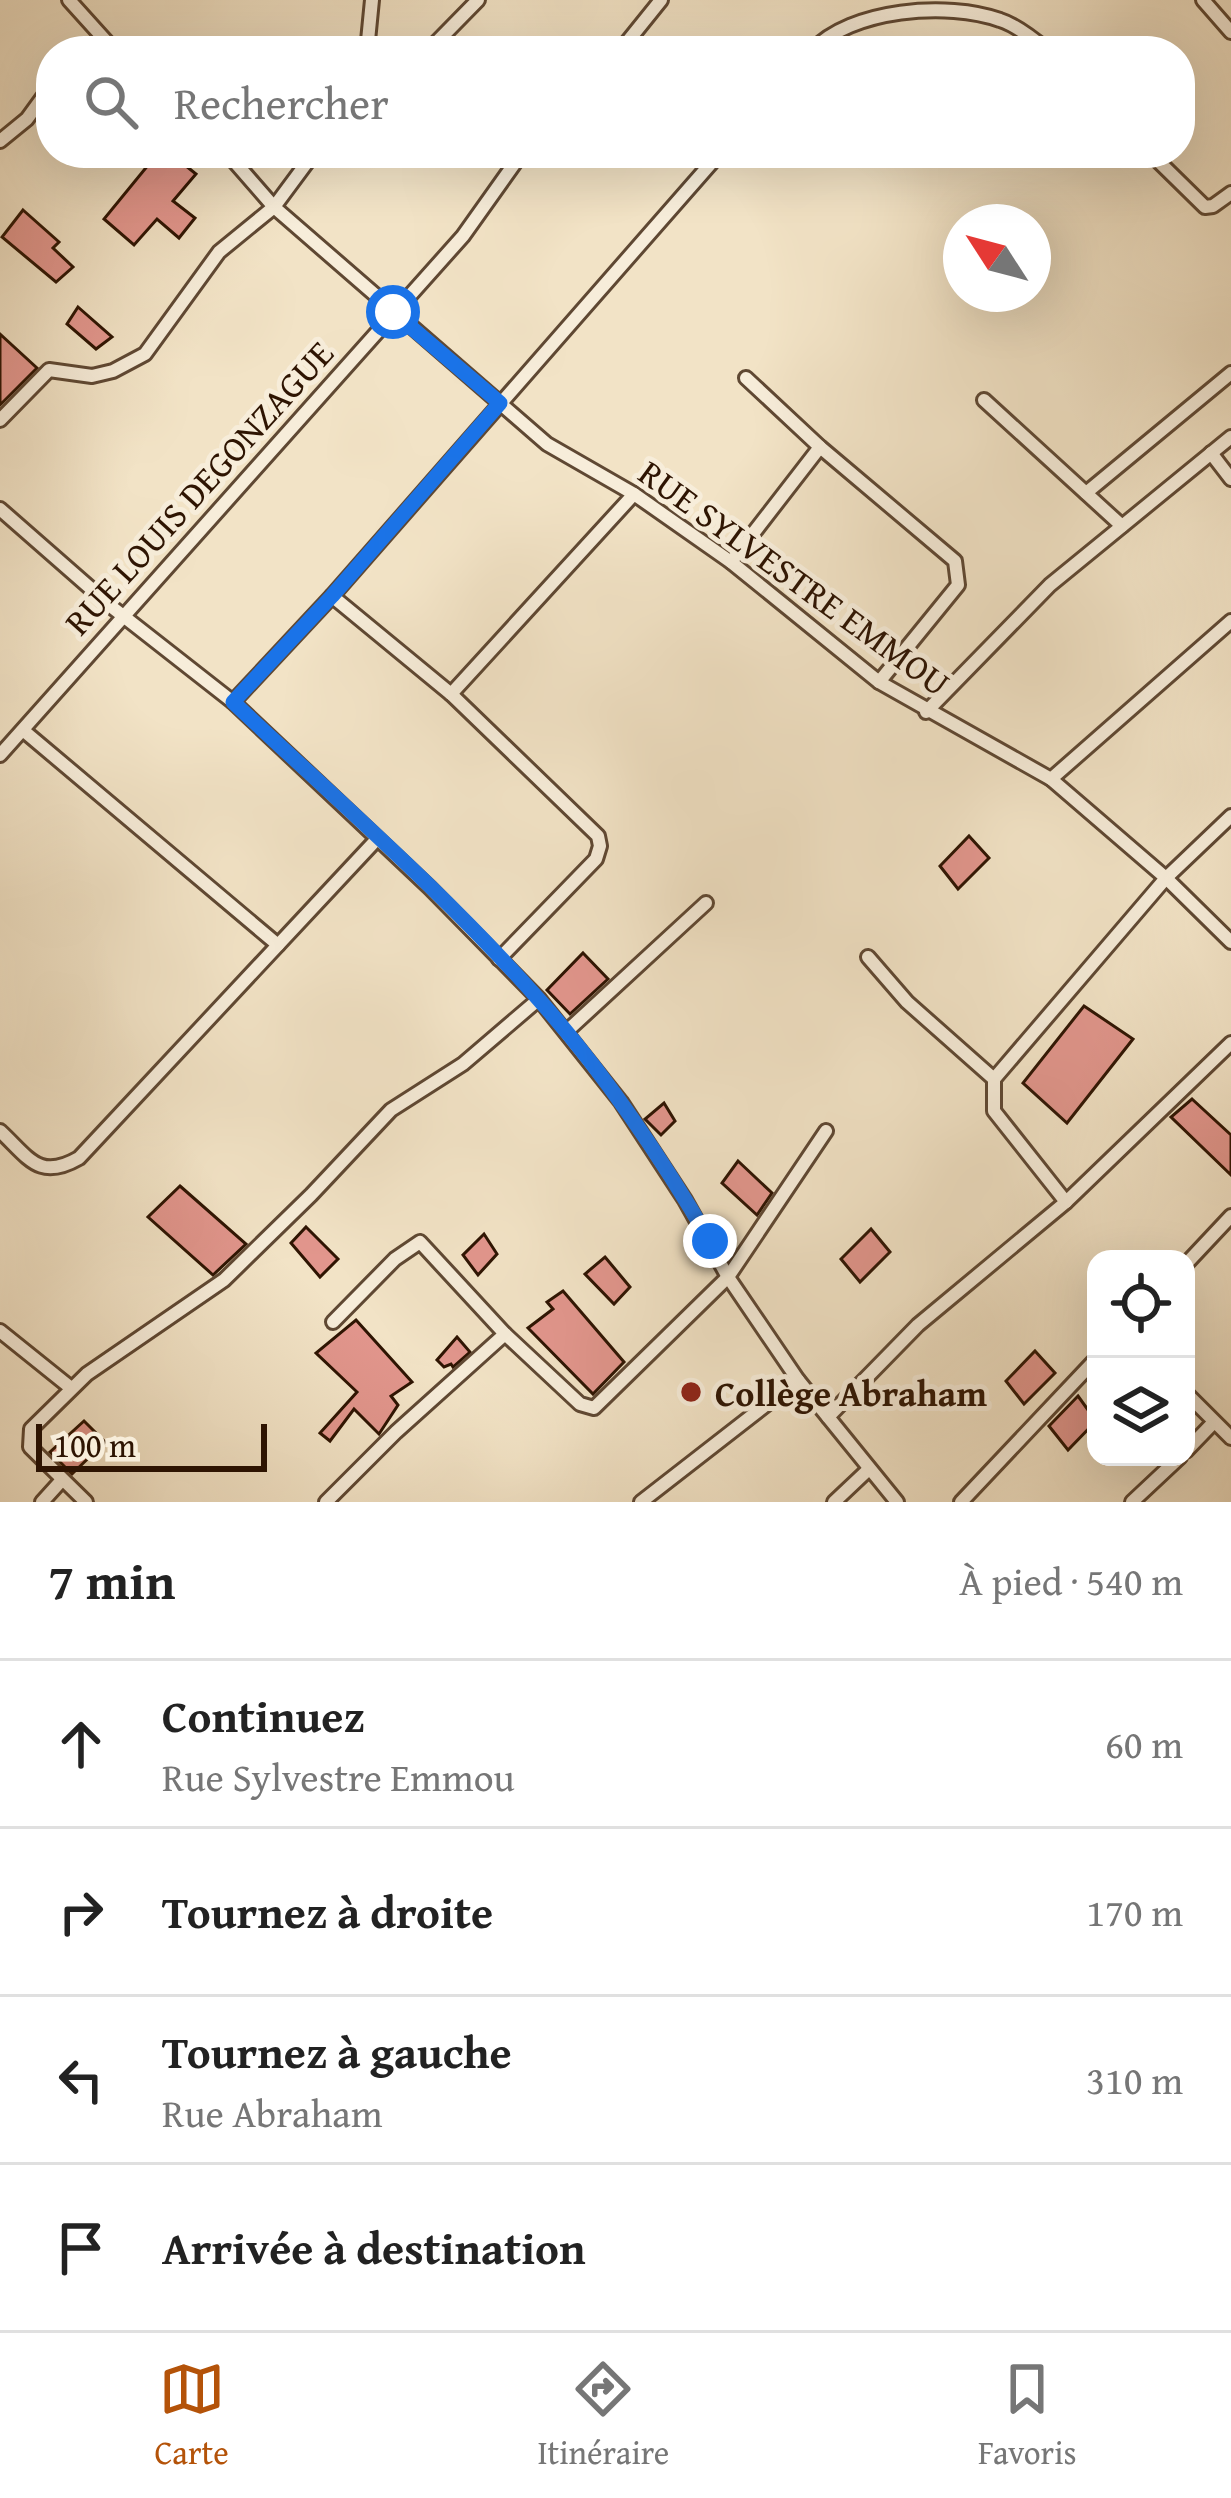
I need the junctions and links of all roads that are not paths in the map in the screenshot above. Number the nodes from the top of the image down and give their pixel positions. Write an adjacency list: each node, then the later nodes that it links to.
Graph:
1 (69, 0): 7 (street)
2 (372, 0): 8 (street)
3 (478, 0): 9 (street)
4 (661, 0): 10 (street)
5 (1203, 0): 6 (street)
6 (1231, 32)
7 (99, 36)
8 (368, 36)
9 (443, 36)
10 (632, 36)
11 (832, 36): 12 (street)
12 (1025, 36)
13 (36, 106): 14 (street)
14 (0, 141)
15 (240, 168): 21 (street, RUE SYLVESTRE EMMOU)
16 (303, 168): 21 (street)
17 (511, 168): 22 (street, RUE LOUIS DEGONZAGUE)
18 (707, 168): 26 (street)
19 (1165, 168): 20 (street)
20 (1231, 193)
21 (274, 207): 22 (street, RUE SYLVESTRE EMMOU); 27 (street)
22 (393, 312): 26 (street, RUE SYLVESTRE EMMOU); 38 (street, RUE LOUIS DEGONZAGUE)
23 (1231, 373): 32 (street)
24 (746, 378): 29 (street)
25 (985, 400): 32 (street)
26 (500, 403): 33 (street, RUE SYLVESTRE EMMOU); 37 (street)
27 (0, 419)
28 (1231, 437): 30 (street)
29 (820, 447): 36 (street); 40 (street)
30 (1211, 453): 31 (street); 35 (street)
31 (1231, 478)
32 (1086, 493): 35 (street)
33 (634, 494): 36 (street, RUE SYLVESTRE EMMOU); 41 (street)
34 (1, 512): 38 (street)
35 (1122, 526): 43 (street)
36 (730, 562): 40 (street, RUE SYLVESTRE EMMOU)
37 (332, 596): 41 (street); 42 (street)
38 (123, 616): 42 (street); 44 (street, RUE LOUIS DEGONZAGUE)
39 (1231, 621): 46 (street)
40 (879, 682): 43 (street, RUE SYLVESTRE EMMOU)
41 (451, 694): 54 (street)
42 (233, 702): 48 (street)
43 (926, 712): 46 (street, RUE SYLVESTRE EMMOU)
44 (24, 731): 45 (street, RUE LOUIS DEGONZAGUE); 52 (street)
45 (0, 755)
46 (1051, 779): 49 (street, RUE SYLVESTRE EMMOU)
47 (1231, 816): 49 (street)
48 (377, 839): 52 (street); 54 (street)
49 (1166, 878): 51 (street, RUE SYLVESTRE EMMOU); 58 (street)
50 (706, 903): 56 (street)
51 (1231, 942)
52 (278, 945): 59 (street)
53 (868, 957): 58 (street)
54 (499, 959): 55 (street)
55 (539, 999): 56 (street); 70 (street)
56 (566, 1032): 64 (street)
57 (1231, 1043): 61 (street)
58 (994, 1078): 61 (street)
59 (0, 1131)
60 (826, 1131): 64 (street)
61 (1066, 1202): 72 (street)
62 (1228, 1224): 63 (street)
63 (1195, 1255)
64 (728, 1277): 67 (street); 69 (street)
65 (333, 1322): 67 (street)
66 (0, 1330): 70 (street)
67 (506, 1334): 81 (street)
68 (1087, 1369): 85 (street)
69 (798, 1380): 72 (street); 82 (street)
70 (70, 1388): 78 (street)
71 (1195, 1402): 73 (street)
72 (828, 1418): 77 (street)
73 (1214, 1422): 74 (street); 75 (street)
74 (1231, 1438)
75 (1195, 1442)
76 (1170, 1466): 86 (street)
77 (868, 1469): 83 (street); 84 (street)
78 (61, 1481): 79 (street); 80 (street)
79 (42, 1502)
80 (86, 1502)
81 (326, 1502)
82 (641, 1502)
83 (834, 1502)
84 (896, 1502)
85 (962, 1502)
86 (1132, 1502)

